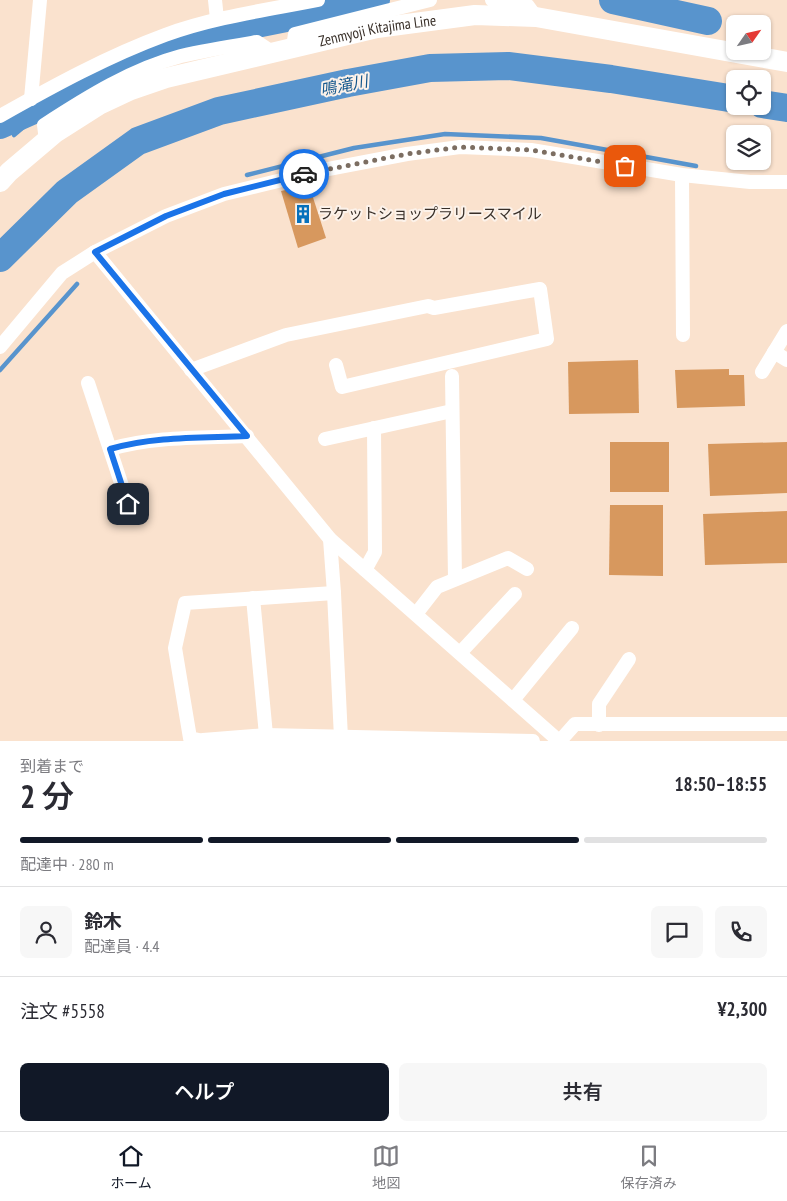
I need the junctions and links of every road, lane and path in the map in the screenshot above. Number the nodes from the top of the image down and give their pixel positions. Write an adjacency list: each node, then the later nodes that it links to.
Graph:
1 (40, 0): 13 (street)
2 (215, 0): 8 (street)
3 (318, 0): 6 (street)
4 (430, 0): 9 (street)
5 (492, 0): 7 (street)
6 (268, 5): 8 (street)
7 (536, 17): 9 (main road, Zenmyoji Kitajima Line); 11 (main road, Zenmyoji Kitajima Line)
8 (217, 19): 12 (street)
9 (293, 47): 10 (main road, Zenmyoji Kitajima Line)
10 (272, 52): 12 (street); 15 (main road, Zenmyoji Kitajima Line)
11 (787, 62)
12 (124, 65): 13 (street); 15 (street)
13 (31, 99): 14 (street)
14 (0, 116)
15 (46, 141): 17 (main road, Zenmyoji Kitajima Line)
16 (682, 175): 18 (street); 19 (street); 21 (street)
17 (0, 182)
18 (787, 182)
19 (95, 252): 22 (street); 26 (street)
20 (787, 331): 23 (street)
21 (682, 335)
22 (0, 347)
23 (774, 352): 24 (street); 27 (street)
24 (787, 360)
25 (336, 365): 26 (street)
26 (191, 370): 32 (street)
27 (762, 372)
28 (452, 376): 30 (street)
29 (88, 383): 34 (street)
30 (452, 411): 31 (street); 39 (street)
31 (374, 428): 33 (street); 38 (street)
32 (247, 436): 34 (street); 36 (street)
33 (326, 439)
34 (110, 449): 35 (street)
35 (128, 504)
36 (330, 539): 38 (street); 40 (street)
37 (527, 569): 39 (street)
38 (365, 570): 43 (street)
39 (455, 579): 43 (street)
40 (334, 593): 42 (street); 51 (street)
41 (515, 594): 45 (street)
42 (253, 598): 50 (street); 52 (street)
43 (416, 614): 45 (street)
44 (572, 628): 47 (street)
45 (460, 653): 47 (street)
46 (629, 660): 49 (street)
47 (513, 700): 54 (street)
48 (787, 724): 49 (street)
49 (599, 725): 54 (street)
50 (266, 735): 51 (street); 52 (street)
51 (341, 738): 53 (street)
52 (203, 740)
53 (533, 741)
54 (560, 741)

